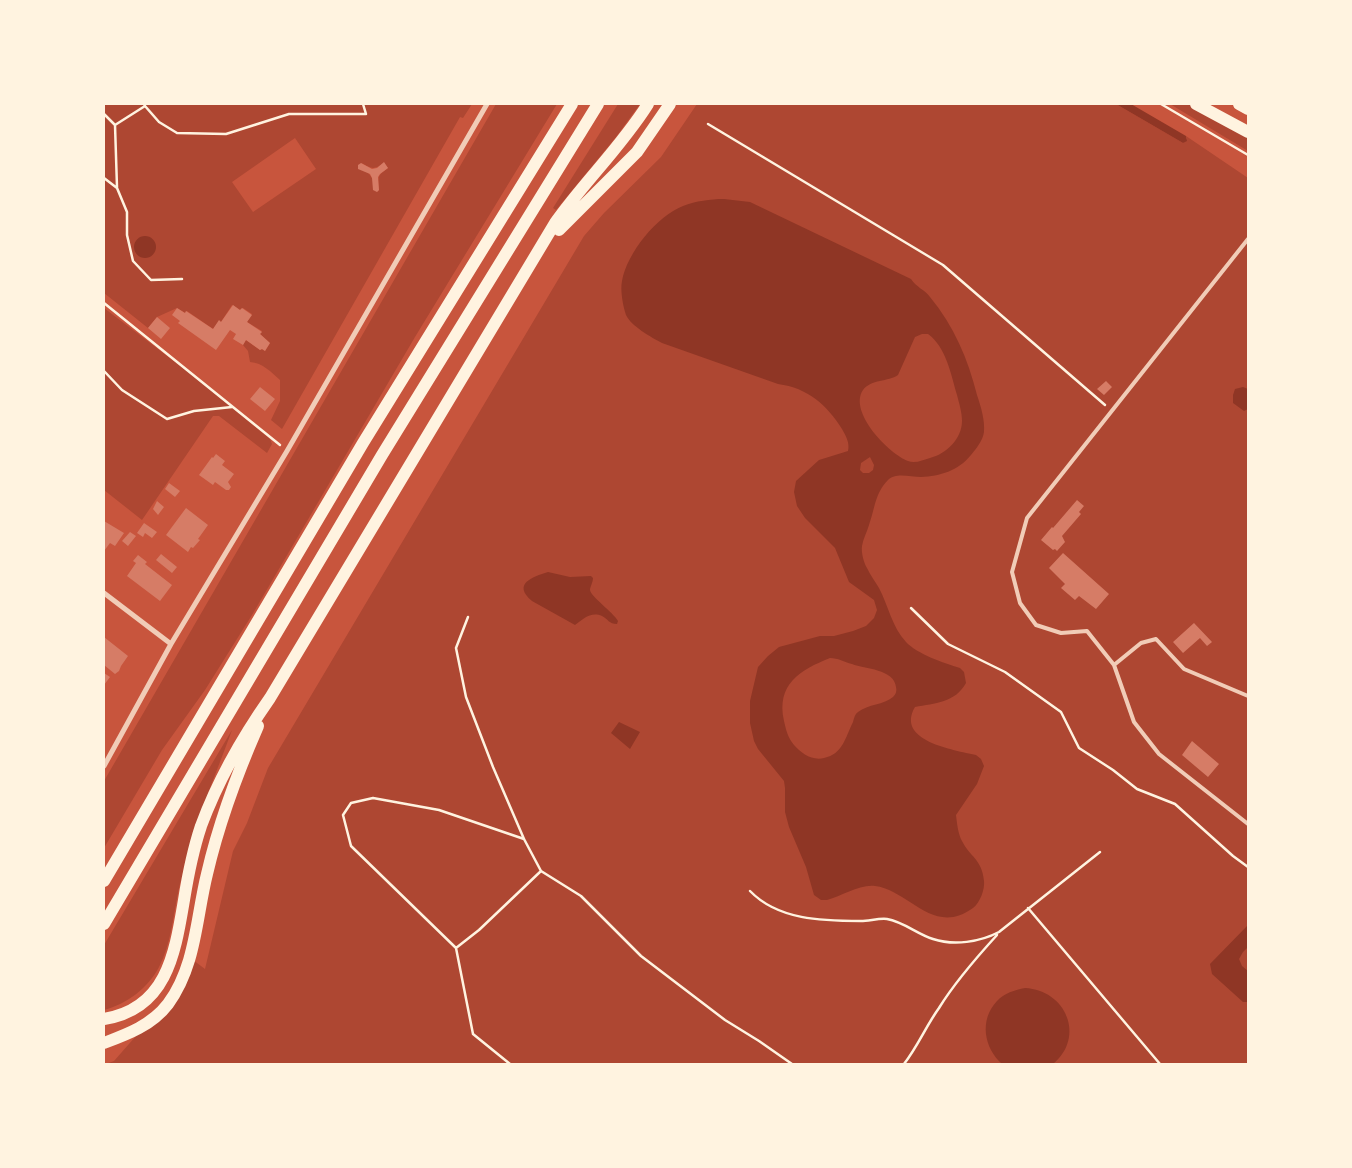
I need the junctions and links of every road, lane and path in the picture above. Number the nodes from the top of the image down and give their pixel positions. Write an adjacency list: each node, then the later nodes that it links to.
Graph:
1 (363, 104): 10 (path)
2 (487, 104): 26 (street)
3 (572, 104): 40 (main road)
4 (598, 104): 43 (main road)
5 (648, 104): 20 (main road)
6 (670, 104): 20 (main road)
7 (1160, 104): 16 (path)
8 (1196, 104): 15 (main road)
9 (1240, 104): 11 (main road)
10 (145, 105): 14 (path)
11 (1248, 109)
12 (104, 114): 14 (path)
13 (708, 124): 25 (path)
14 (115, 125): 18 (path)
15 (1248, 132)
16 (1248, 155)
17 (104, 178): 18 (path)
18 (117, 188): 21 (path)
19 (1248, 239): 25 (lane)
20 (533, 260): 33 (main road)
21 (182, 279)
22 (104, 303): 24 (path)
23 (104, 371): 24 (path)
24 (232, 407): 26 (path)
25 (1112, 411): 31 (lane)
26 (287, 451): 30 (street)
27 (104, 594): 30 (street)
28 (911, 608): 38 (path)
29 (468, 618): 36 (path)
30 (171, 644): 34 (street)
31 (1114, 665): 32 (lane); 35 (lane)
32 (1248, 696)
33 (270, 698): 46 (main road); 47 (main road)
34 (104, 766)
35 (1248, 824)
36 (524, 839): 39 (path); 45 (path)
37 (1100, 852): 42 (path)
38 (1248, 867)
39 (540, 871): 45 (path); 49 (path)
40 (104, 881)
41 (750, 891): 44 (path)
42 (1028, 908): 44 (path); 51 (path)
43 (104, 924)
44 (999, 932): 50 (path)
45 (456, 948): 48 (path)
46 (104, 1019)
47 (104, 1043)
48 (510, 1064)
49 (792, 1064)
50 (904, 1064)
51 (1160, 1064)

